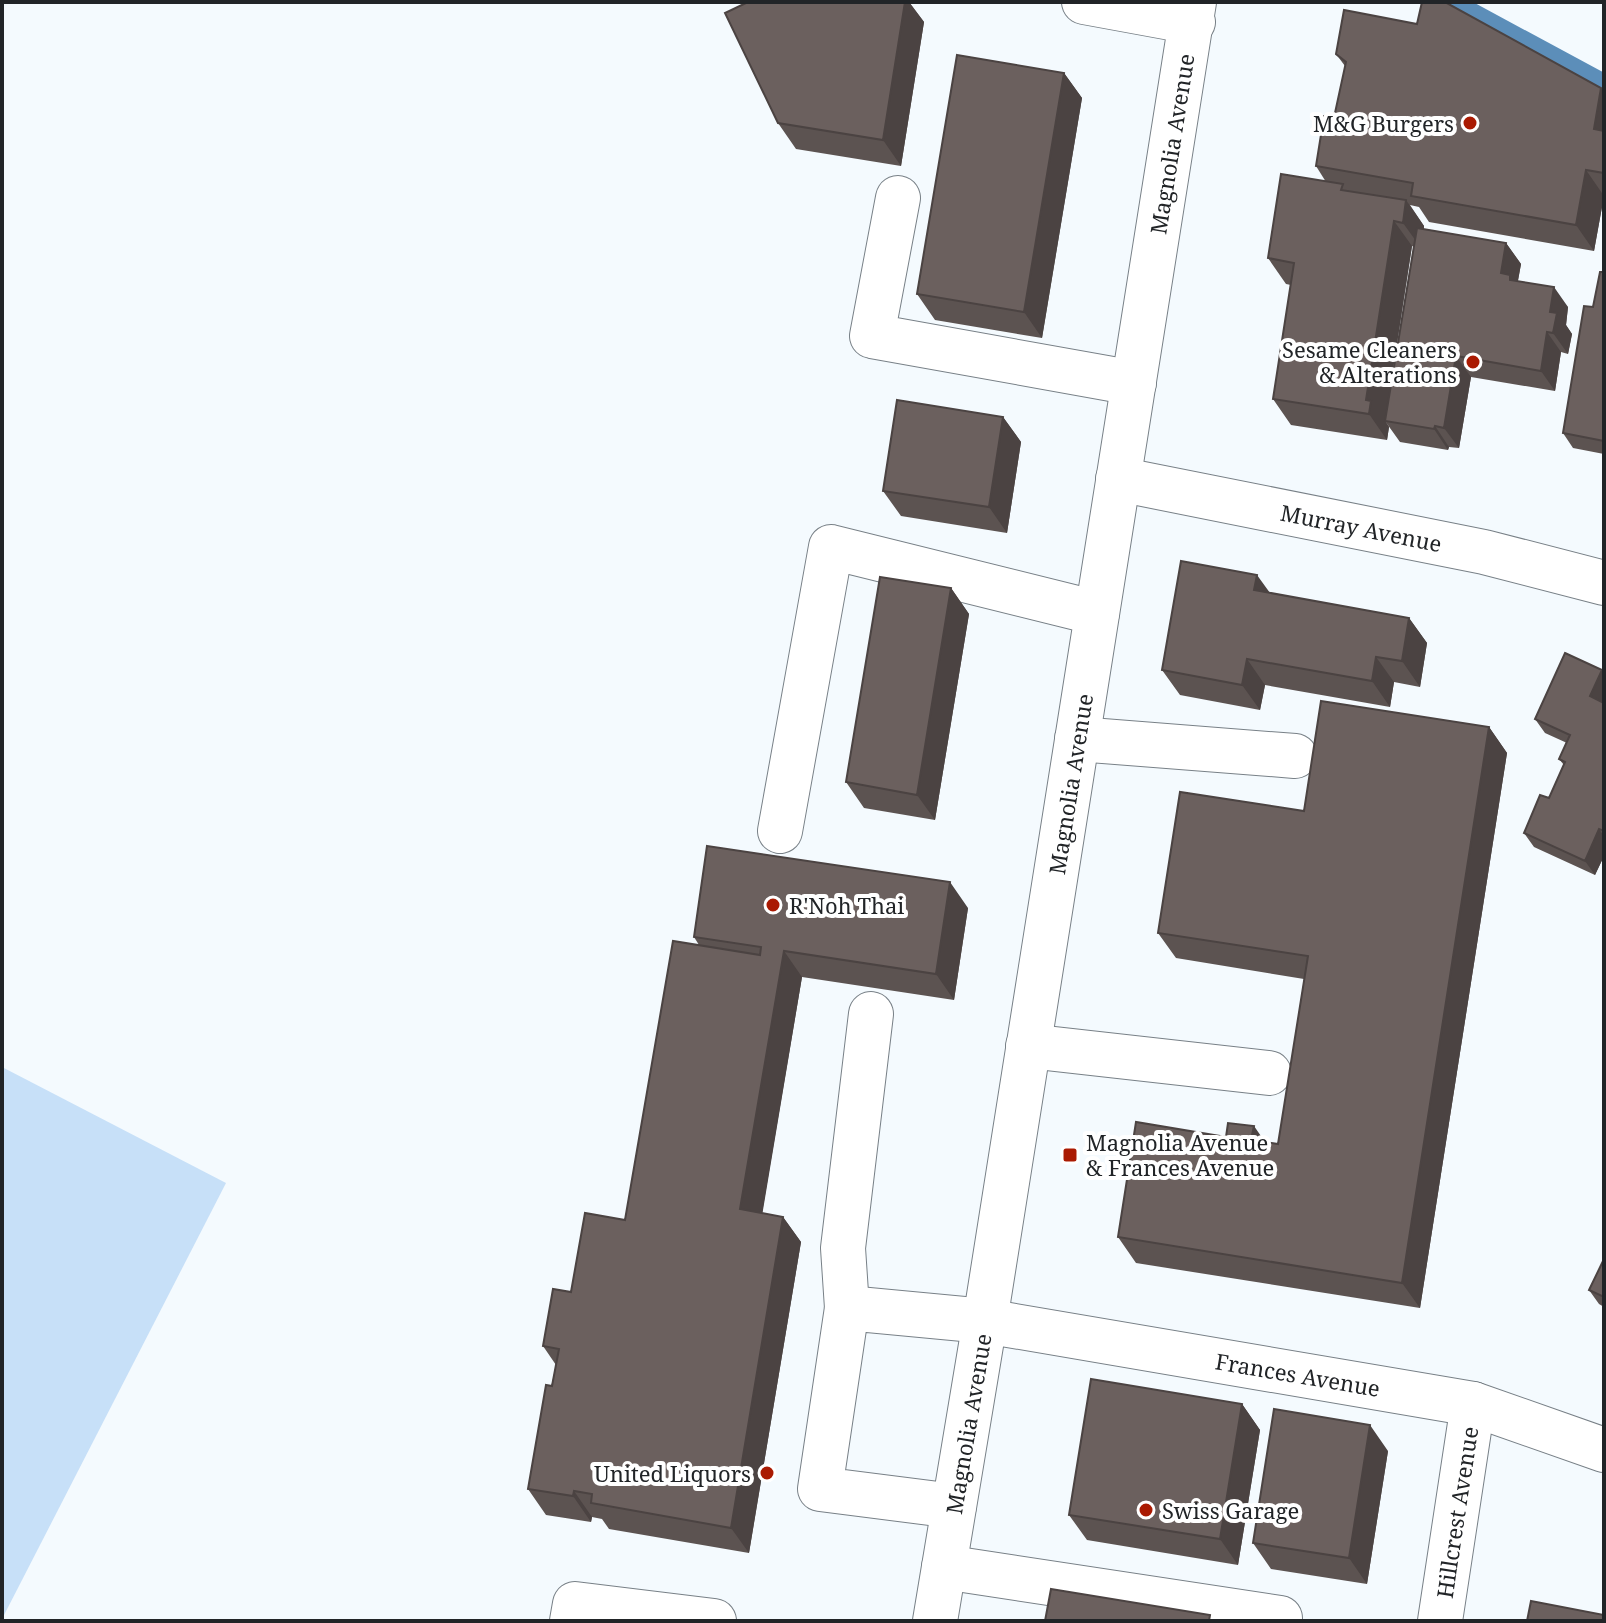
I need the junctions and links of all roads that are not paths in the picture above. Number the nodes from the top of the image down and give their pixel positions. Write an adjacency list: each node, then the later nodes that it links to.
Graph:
1 (1084, 2): 2 (main road)
2 (1193, 12): 4 (main road, Magnolia Avenue)
3 (898, 198): 4 (main road)
4 (1134, 383): 5 (main road, Magnolia Avenue)
5 (1118, 479): 6 (main road, Murray Avenue); 7 (main road, Magnolia Avenue)
6 (1604, 583)
7 (1097, 613): 8 (main road, Magnolia Avenue); 10 (main road)
8 (1077, 739): 9 (main road); 12 (main road, Magnolia Avenue)
9 (1295, 756)
10 (780, 831)
11 (871, 1014): 14 (main road)
12 (1028, 1046): 13 (main road); 15 (main road, Magnolia Avenue)
13 (1269, 1073)
14 (847, 1308): 15 (main road, Frances Avenue); 18 (main road)
15 (985, 1321): 16 (main road, Frances Avenue); 18 (main road, Magnolia Avenue)
16 (1473, 1404): 17 (main road, Frances Avenue); 24 (main road, Hillcrest Avenue)
17 (1604, 1450)
18 (954, 1506): 19 (main road, Magnolia Avenue)
19 (944, 1567): 22 (main road, Magnolia Avenue); 23 (main road)
20 (572, 1621): 21 (main road)
21 (714, 1621)
22 (935, 1621)
23 (1279, 1621)
24 (1440, 1621)

